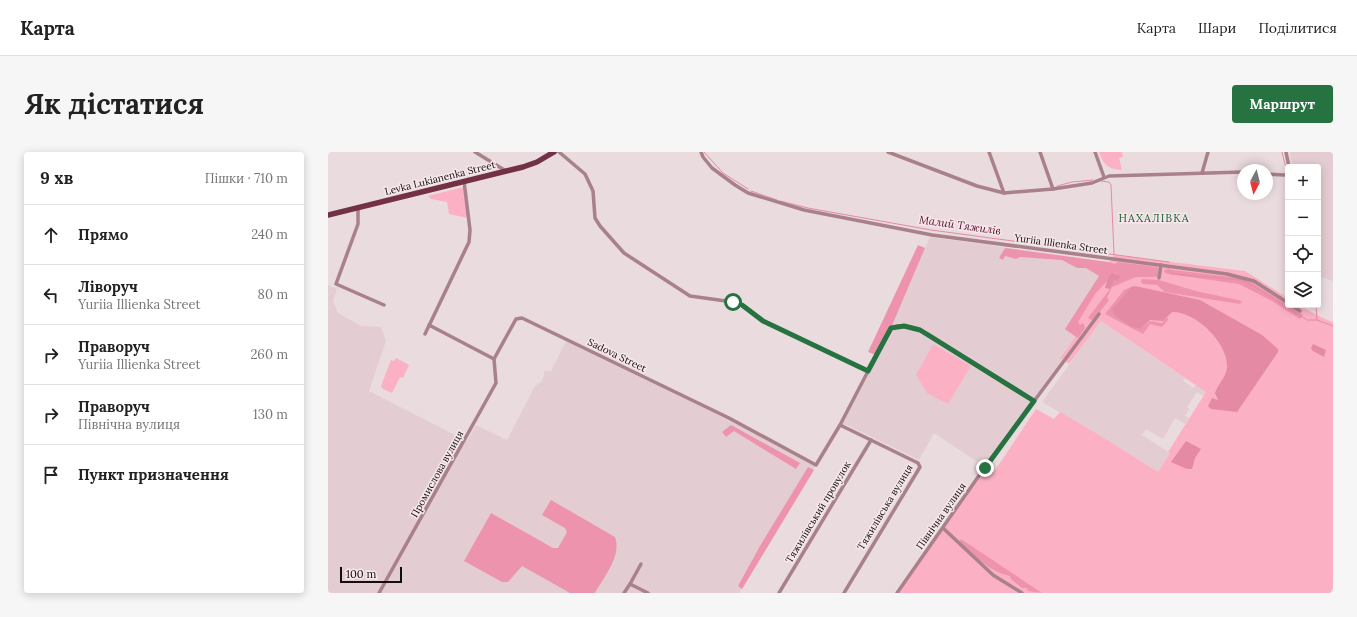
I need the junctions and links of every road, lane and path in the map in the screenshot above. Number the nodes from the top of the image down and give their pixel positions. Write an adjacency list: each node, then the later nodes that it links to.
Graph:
1 (476, 152): 12 (street)
2 (554, 152): 12 (main road, Levka Lukianenka Street)
3 (559, 152): 33 (street)
4 (701, 152): 23 (street, Yuriia Illienka Street)
5 (888, 152): 20 (street)
6 (989, 152): 20 (street)
7 (1040, 152): 19 (street)
8 (1095, 152): 17 (street)
9 (1208, 152): 14 (street)
10 (1286, 152): 11 (street)
11 (1288, 164)
12 (506, 171): 18 (main road, Levka Lukianenka Street)
13 (1237, 172): 14 (street)
14 (1202, 173): 17 (street)
15 (1273, 174): 16 (street)
16 (1284, 175)
17 (1104, 177): 19 (street)
18 (464, 181): 21 (main road, Levka Lukianenka Street); 30 (street)
19 (1053, 189): 20 (street)
20 (1004, 193)
21 (358, 207): 22 (main road, Levka Lukianenka Street); 26 (street)
22 (328, 215)
23 (1161, 265): 24 (street); 25 (street, Yuriia Illienka Street)
24 (1159, 278)
25 (1285, 301)
26 (384, 305)
27 (1296, 308): 28 (street)
28 (1300, 311)
29 (1099, 314): 34 (street, Північна вулиця)
30 (429, 325): 31 (street); 32 (street)
31 (425, 334)
32 (494, 359): 35 (street, Sadova Street); 40 (street, Промислова вулиця)
33 (868, 371): 34 (street); 35 (street)
34 (1034, 401): 37 (street, Північна вулиця)
35 (840, 425): 36 (street, Тяжилівська вулиця)
36 (871, 440): 43 (street, Тяжилівський провулок); 44 (street, Тяжилівська вулиця)
37 (943, 528): 45 (street, Північна вулиця); 46 (street)
38 (641, 564): 39 (street)
39 (630, 584): 41 (street); 42 (street)
40 (379, 593)
41 (624, 593)
42 (648, 593)
43 (779, 593)
44 (844, 593)
45 (898, 593)
46 (1022, 593)

